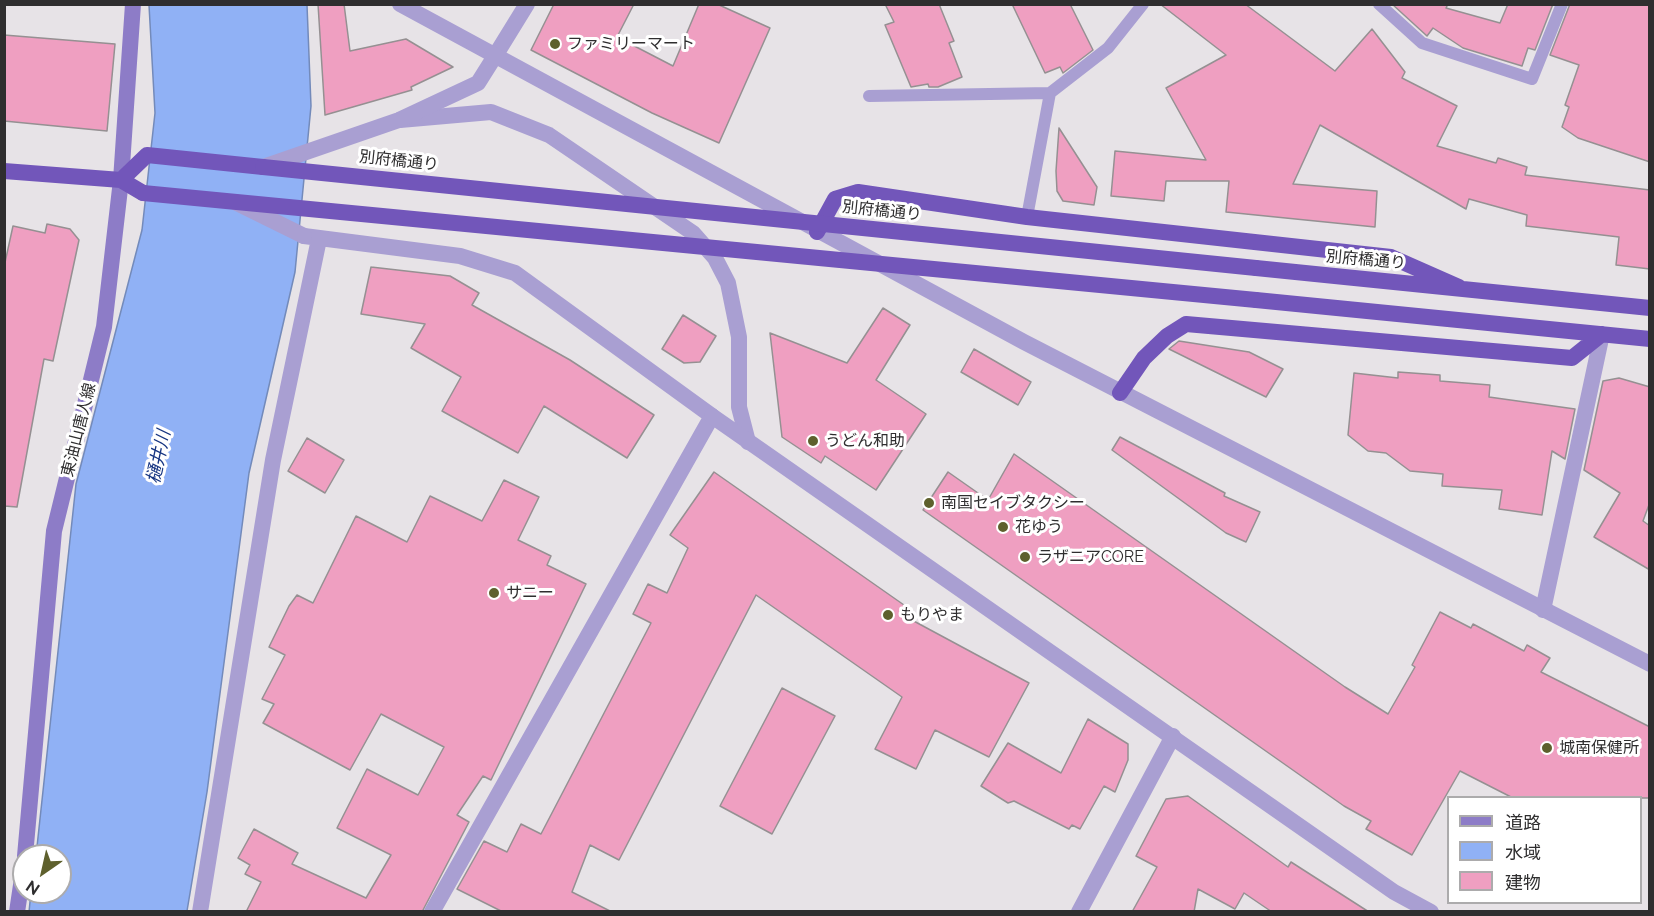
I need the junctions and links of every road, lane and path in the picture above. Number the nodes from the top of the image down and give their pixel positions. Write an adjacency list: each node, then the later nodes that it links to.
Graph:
1 (133, 4): 13 (main road, 東油山唐人線)
2 (400, 4): 7 (street)
3 (527, 4): 7 (street)
4 (1143, 4): 8 (lane)
5 (1379, 4): 6 (lane)
6 (1562, 4)
7 (495, 56): 10 (street); 16 (street)
8 (1050, 93): 9 (lane); 15 (lane)
9 (869, 96)
10 (399, 120): 11 (street); 24 (street)
11 (263, 167): 13 (highway, 別府橋通り); 18 (highway, 別府橋通り, bridge)
12 (4, 171): 13 (highway)
13 (121, 180): 14 (highway, bridge); 28 (main road, 東油山唐人線)
14 (233, 201): 17 (street); 20 (highway, bridge)
15 (1026, 217): 16 (highway); 18 (highway)
16 (817, 232): 22 (street)
17 (312, 238): 23 (street); 29 (street)
18 (1459, 287): 19 (highway, 別府橋通り)
19 (1650, 308)
20 (1602, 334): 21 (highway); 22 (highway); 25 (street)
21 (1650, 339)
22 (1120, 393): 25 (street)
23 (712, 416): 24 (street); 30 (street)
24 (748, 442): 27 (street)
25 (1543, 610): 26 (street)
26 (1650, 664)
27 (1173, 736): 31 (street); 32 (street)
28 (26, 844)
29 (200, 912)
30 (432, 912)
31 (1079, 912)
32 (1431, 912)

